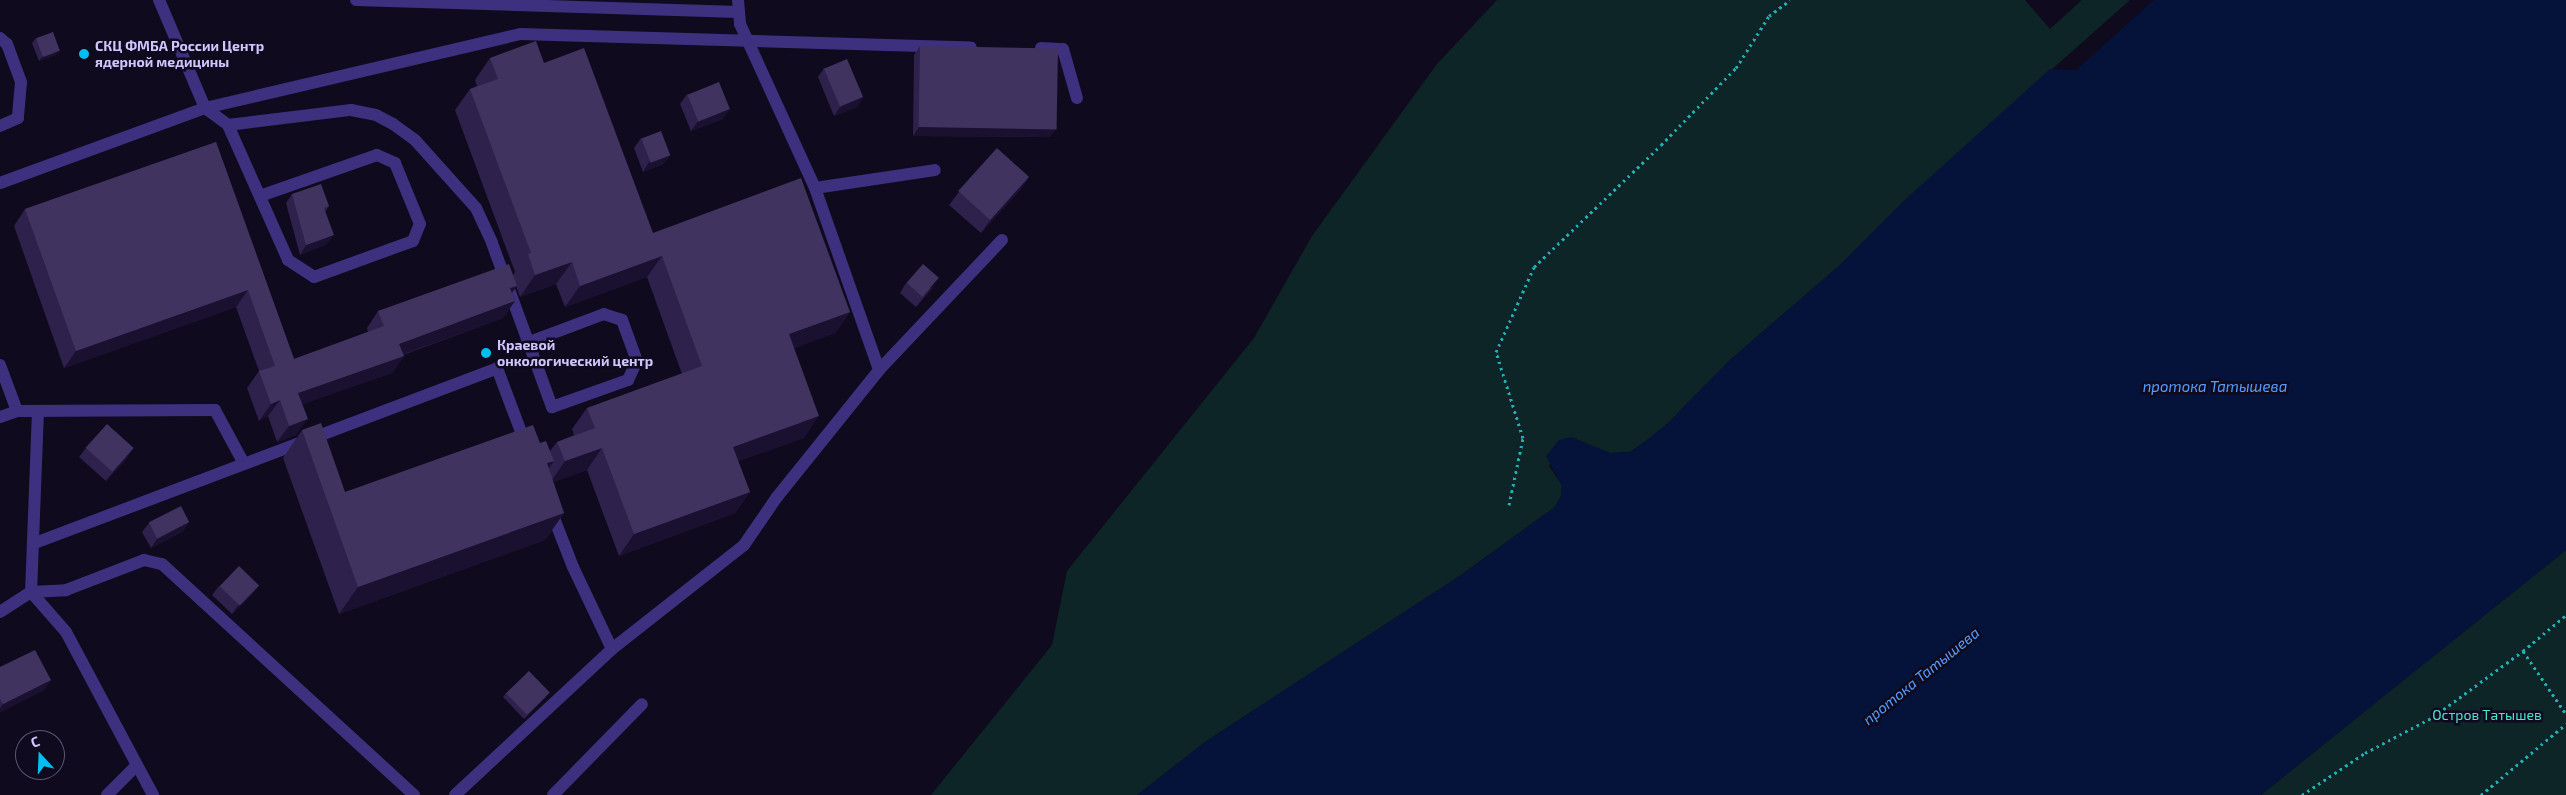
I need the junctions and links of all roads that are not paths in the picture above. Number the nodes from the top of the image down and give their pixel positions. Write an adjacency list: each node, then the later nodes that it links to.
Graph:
1 (159, 0): 9 (street)
2 (356, 0): 3 (street)
3 (738, 6): 5 (street)
4 (0, 38): 11 (street)
5 (748, 42): 6 (street); 9 (street); 14 (street)
6 (984, 47)
7 (1024, 48): 8 (street)
8 (1077, 98)
9 (205, 108): 10 (street); 13 (street)
10 (228, 125): 15 (street); 17 (street)
11 (0, 126)
12 (935, 170): 14 (street)
13 (0, 183)
14 (816, 188): 19 (street)
15 (260, 196): 15 (street)
16 (1002, 240): 19 (street)
17 (529, 342): 17 (street)
18 (0, 364): 20 (street)
19 (879, 370): 29 (street)
20 (17, 411): 21 (street); 22 (street)
21 (38, 411): 24 (street); 26 (street)
22 (0, 417)
23 (531, 458): 24 (street)
24 (243, 462): 26 (street)
25 (545, 494): 29 (street)
26 (35, 543): 27 (street)
27 (32, 592): 28 (street); 31 (street); 34 (street)
28 (0, 612)
29 (612, 649): 35 (street)
30 (642, 704): 36 (street)
31 (136, 766): 32 (street); 33 (street)
32 (107, 795)
33 (153, 795)
34 (414, 795)
35 (455, 795)
36 (553, 795)

